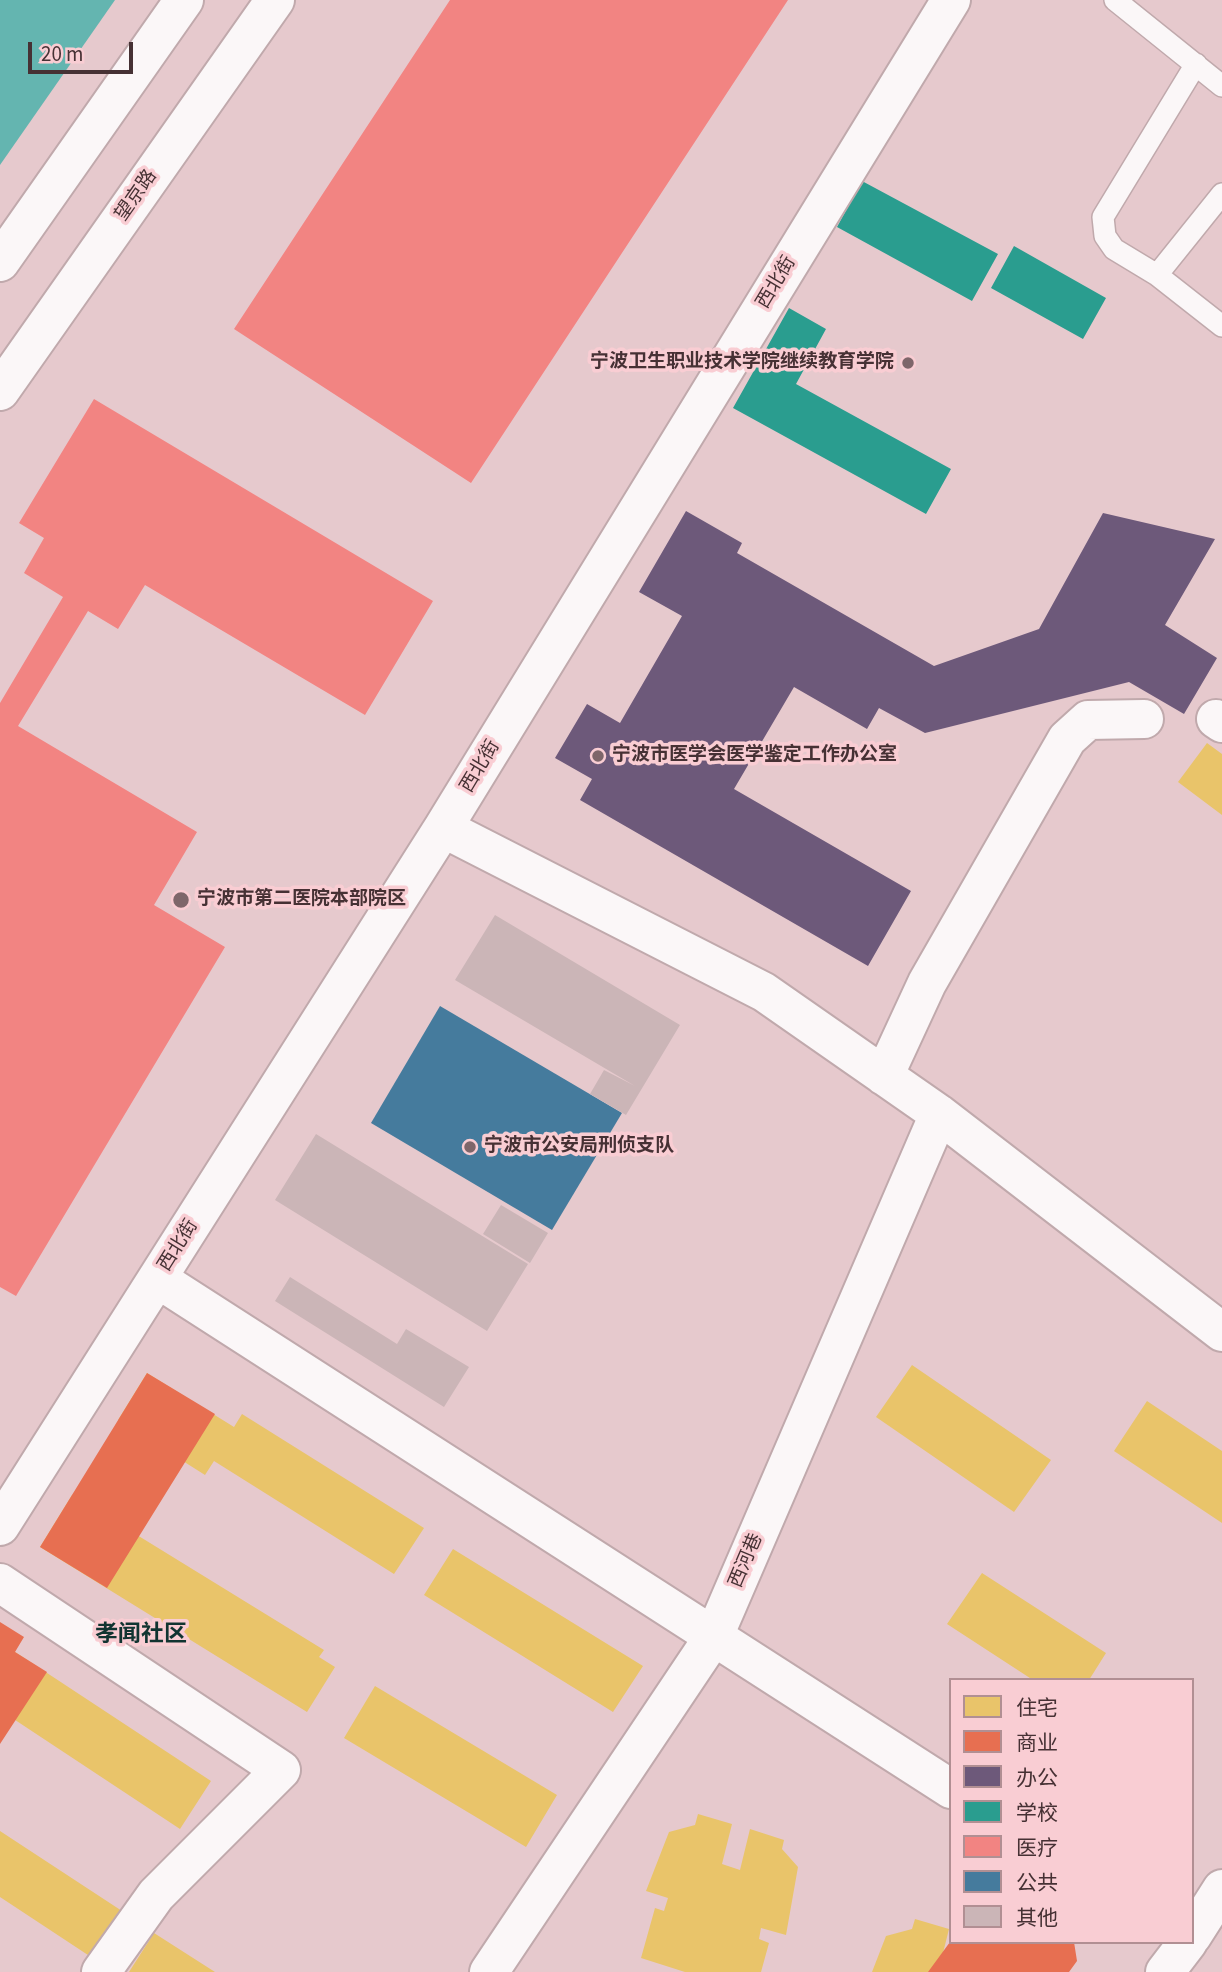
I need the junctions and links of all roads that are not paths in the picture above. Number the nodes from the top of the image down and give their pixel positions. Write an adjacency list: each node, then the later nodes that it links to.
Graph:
1 (184, 0): 8 (street)
2 (275, 0): 11 (street, 望京路)
3 (951, 0): 13 (street, 西北街)
4 (1117, 0): 5 (lane)
5 (1196, 64): 6 (lane); 9 (lane)
6 (1222, 86)
7 (1222, 194): 9 (lane)
8 (0, 262)
9 (1157, 275): 10 (lane)
10 (1222, 326)
11 (0, 391)
12 (1144, 719): 14 (street)
13 (443, 828): 14 (street); 16 (street, 西北街)
14 (884, 1076): 15 (street)
15 (939, 1114): 17 (street); 20 (street, 西河巷)
16 (158, 1279): 18 (street, 西北街); 20 (street)
17 (1222, 1332)
18 (0, 1526)
19 (0, 1583): 25 (street)
20 (714, 1636): 21 (street); 26 (street, 西河巷)
21 (949, 1788)
22 (1222, 1889): 23 (street)
23 (1194, 1933)
24 (1186, 1944): 27 (street)
25 (101, 1972)
26 (489, 1972)
27 (1165, 1972)

